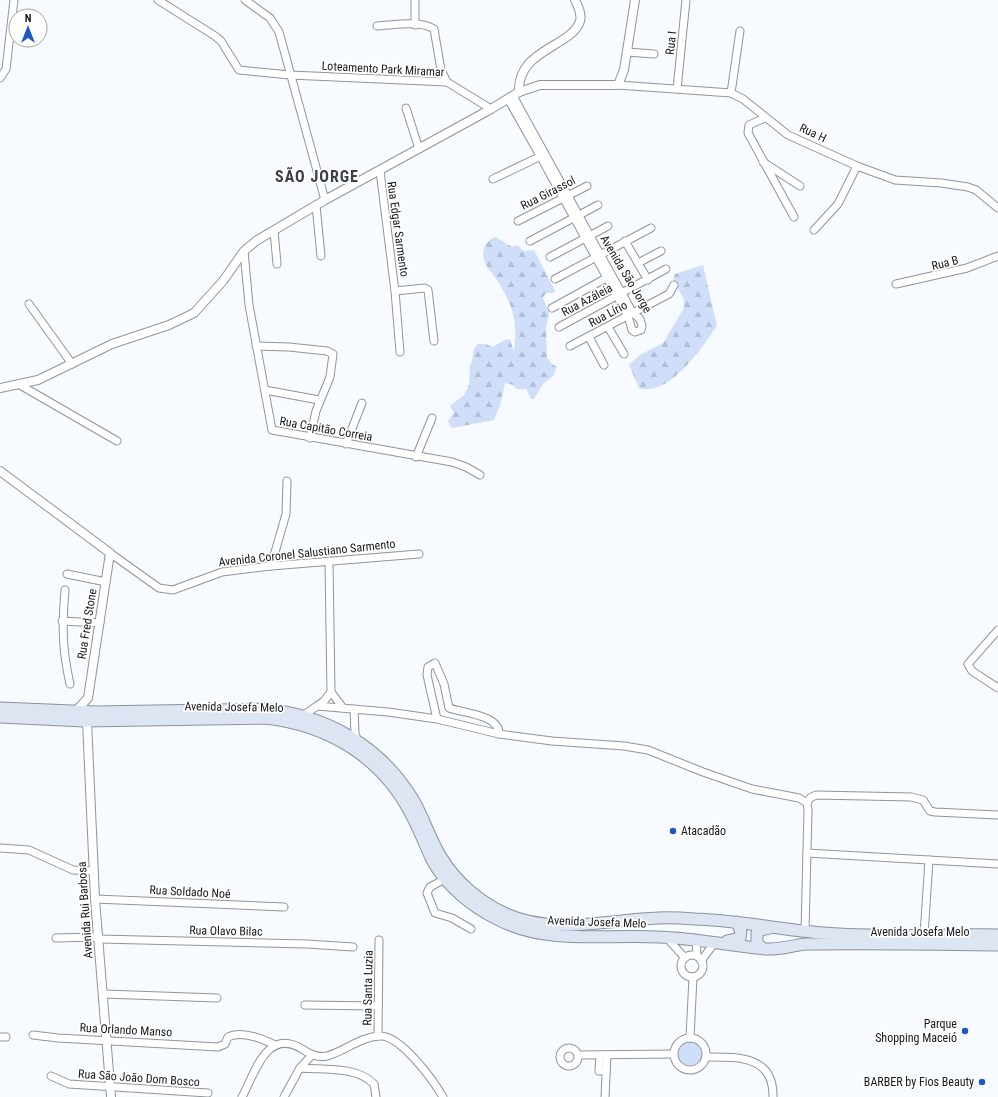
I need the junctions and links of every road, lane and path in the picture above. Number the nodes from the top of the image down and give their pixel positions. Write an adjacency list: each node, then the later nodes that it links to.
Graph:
1 (14, 0): 15 (street)
2 (158, 0): 14 (street, Loteamento Park Miramar)
3 (245, 0): 14 (street)
4 (415, 0): 8 (street)
5 (575, 0): 13 (street)
6 (635, 0): 11 (street)
7 (686, 0): 19 (street, Rua I)
8 (415, 25): 9 (street); 16 (street)
9 (378, 26)
10 (740, 31): 20 (street)
11 (627, 52): 12 (street); 17 (street)
12 (654, 54)
13 (524, 74): 18 (street); 21 (street); 21 (street)
14 (290, 75): 16 (street, Loteamento Park Miramar); 34 (street)
15 (0, 78)
16 (447, 82): 23 (street, Loteamento Park Miramar)
17 (618, 85): 18 (street); 19 (street, Rua H)
18 (533, 87): 21 (street)
19 (678, 89): 20 (street, Rua H)
20 (731, 93): 24 (street, Rua H)
21 (515, 95): 23 (street); 26 (street, Avenida São Jorge)
22 (406, 108): 25 (street)
23 (491, 109): 25 (street)
24 (765, 118): 27 (street); 28 (street, Rua H)
25 (419, 149): 29 (street)
26 (541, 153): 30 (street); 33 (street, Avenida São Jorge)
27 (762, 161): 32 (street); 39 (street)
28 (857, 166): 37 (street, Rua H); 43 (street)
29 (380, 171): 34 (street); 62 (street, Rua Edgar Sarmento)
30 (493, 179)
31 (587, 186): 33 (street, Rua Girassol)
32 (800, 186)
33 (566, 197): 38 (street, Avenida São Jorge); 40 (street, Rua Girassol)
34 (324, 200): 35 (street)
35 (316, 205): 44 (street); 50 (street)
36 (598, 206): 38 (street)
37 (998, 208)
38 (576, 216): 45 (street, Avenida São Jorge); 46 (street)
39 (794, 217)
40 (518, 221)
41 (608, 226): 45 (street)
42 (651, 228): 47 (street)
43 (814, 230)
44 (274, 231): 48 (street); 55 (street)
45 (587, 236): 51 (street, Avenida São Jorge); 53 (street)
46 (530, 241)
47 (625, 241): 51 (street); 54 (street)
48 (244, 251): 71 (street, Rua Capitão Correia); 75 (street)
49 (661, 251): 54 (street)
50 (322, 256)
51 (598, 256): 57 (street, Avenida São Jorge); 58 (street)
52 (998, 256): 60 (street, Rua B)
53 (550, 257)
54 (638, 263): 59 (street)
55 (278, 264)
56 (666, 269): 59 (street, Rua Azáleia)
57 (609, 276): 63 (street, Avenida São Jorge); 65 (street)
58 (555, 279)
59 (648, 280): 63 (street, Rua Azáleia)
60 (896, 284)
61 (674, 285): 66 (street, Rua Lírio)
62 (396, 291): 70 (street, Rua Edgar Sarmento); 73 (street, Rua Edgar Sarmento)
63 (620, 295): 66 (street, Avenida São Jorge); 67 (street, Rua Azáleia)
64 (29, 304): 75 (street)
65 (552, 308)
66 (631, 314): 68 (street, Rua Lírio)
67 (559, 327)
68 (608, 327): 69 (street, Rua Lírio); 74 (street)
69 (589, 337): 72 (street, Rua Lírio); 76 (street)
70 (434, 341)
71 (256, 346): 79 (street, Rua Capitão Correia); 80 (street)
72 (570, 346)
73 (400, 352)
74 (624, 354)
75 (72, 364): 77 (street)
76 (604, 365)
77 (20, 385): 78 (street); 84 (street)
78 (0, 388)
79 (265, 390): 80 (street); 83 (street, Rua Capitão Correia)
80 (320, 400): 83 (street)
81 (362, 403): 85 (street)
82 (432, 418): 86 (street)
83 (310, 438): 85 (street, Rua Capitão Correia)
84 (117, 441)
85 (346, 444): 86 (street, Rua Capitão Correia)
86 (416, 457): 88 (street, Rua Capitão Correia)
87 (0, 471): 90 (street, Avenida Coronel Salustiano Sarmento)
88 (480, 475)
89 (287, 481): 93 (street)
90 (110, 553): 93 (street, Avenida Coronel Salustiano Sarmento); 95 (street, Rua Fred Stone)
91 (419, 554): 92 (street, Avenida Coronel Salustiano Sarmento)
92 (329, 561): 93 (street, Avenida Coronel Salustiano Sarmento); 102 (street)
93 (272, 566)
94 (67, 574): 95 (street)
95 (106, 582): 98 (street, Rua Fred Stone)
96 (65, 590): 97 (street)
97 (62, 621): 98 (street); 100 (street)
98 (100, 623): 103 (street, Rua Fred Stone)
99 (998, 630): 101 (street)
100 (70, 684)
101 (998, 688)
102 (331, 692): 104 (street); 106 (street)
103 (88, 698): 108 (street); 109 (street)
104 (317, 706): 106 (street); 110 (street)
105 (0, 708): 108 (main road, Avenida Josefa Melo)
106 (343, 708): 107 (street)
107 (354, 709): 112 (street); 115 (street)
108 (76, 711): 109 (main road, Avenida Josefa Melo)
109 (96, 712): 110 (main road, Avenida Josefa Melo)
110 (304, 715): 115 (main road, Avenida Josefa Melo)
111 (0, 717): 113 (main road, Avenida Josefa Melo)
112 (437, 719): 114 (street); 114 (street)
113 (87, 721): 122 (street, Avenida Rui Barbosa); 123 (main road, Avenida Josefa Melo)
114 (499, 734): 116 (street)
115 (358, 742): 126 (main road, Avenida Josefa Melo)
116 (807, 803): 117 (street); 119 (street)
117 (998, 815)
118 (0, 848): 122 (street)
119 (807, 854): 120 (street); 129 (street)
120 (929, 860): 121 (street); 130 (street)
121 (998, 864)
122 (94, 871): 124 (street, Avenida Rui Barbosa)
123 (445, 879): 128 (street); 132 (main road, Avenida Josefa Melo)
124 (96, 899): 125 (street, Rua Soldado Noé); 134 (street, Avenida Rui Barbosa)
125 (284, 907)
126 (737, 922): 127 (main road, Avenida Josefa Melo); 137 (main road)
127 (784, 928): 129 (main road, Avenida Josefa Melo); 140 (main road)
128 (471, 929)
129 (805, 931): 130 (main road, Avenida Josefa Melo)
130 (924, 935): 131 (main road, Avenida Josefa Melo)
131 (998, 935)
132 (666, 937): 135 (main road, Avenida Josefa Melo); 141 (street)
133 (56, 938): 134 (street, Rua Olavo Bilac)
134 (99, 938): 139 (street, Rua Olavo Bilac); 143 (street, Avenida Rui Barbosa)
135 (693, 939): 137 (main road, Avenida Josefa Melo); 141 (street)
136 (379, 940): 146 (street, Rua Santa Luzia)
137 (717, 942): 140 (main road, Avenida Josefa Melo); 141 (street)
138 (998, 945): 140 (main road, Avenida Josefa Melo)
139 (353, 947)
140 (762, 948)
141 (693, 958): 142 (street); 142 (street)
142 (693, 977): 149 (street)
143 (104, 994): 144 (street); 150 (street, Avenida Rui Barbosa)
144 (217, 998)
145 (305, 1005): 146 (street)
146 (378, 1006): 148 (street, Rua Santa Luzia)
147 (33, 1034): 150 (street, Rua Orlando Manso)
148 (378, 1036): 153 (street); 165 (street)
149 (690, 1038): 152 (street); 156 (street)
150 (107, 1040): 151 (street, Rua Orlando Manso); 159 (street, Avenida Rui Barbosa)
151 (275, 1045): 153 (street); 162 (street)
152 (673, 1054): 155 (street); 156 (street)
153 (312, 1055): 157 (street)
154 (578, 1055): 155 (street)
155 (603, 1055): 166 (street)
156 (706, 1057): 167 (street)
157 (300, 1068): 163 (street); 164 (street)
158 (51, 1076): 159 (street, Rua São João Dom Bosco)
159 (110, 1086): 160 (street, Rua São João Dom Bosco); 161 (street, Avenida Rui Barbosa)
160 (208, 1093)
161 (111, 1097)
162 (242, 1097)
163 (284, 1097)
164 (376, 1097)
165 (443, 1097)
166 (605, 1097)
167 (773, 1097)

